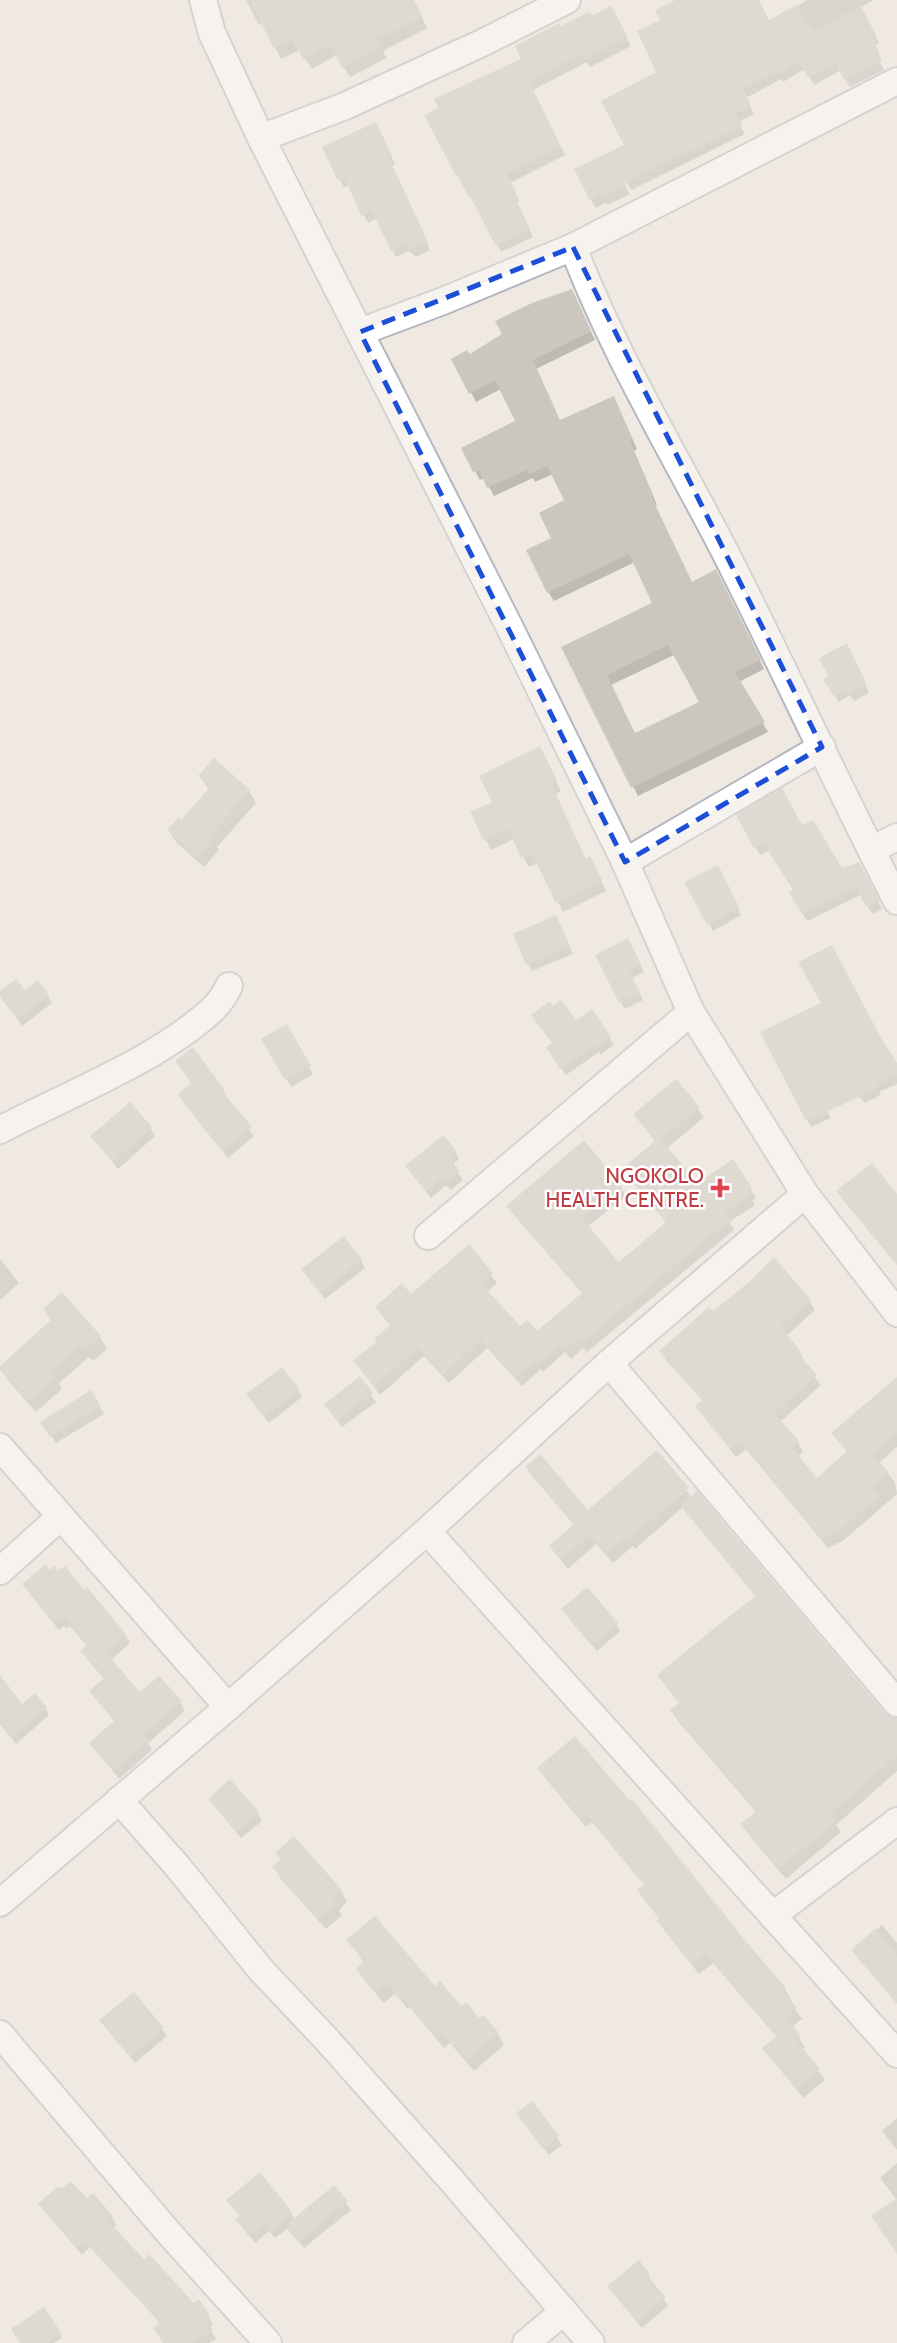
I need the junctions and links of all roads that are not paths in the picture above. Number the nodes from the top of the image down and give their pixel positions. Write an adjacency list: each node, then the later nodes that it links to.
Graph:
1 (203, 0): 4 (street)
2 (566, 0): 4 (street)
3 (897, 81): 5 (street)
4 (261, 138): 6 (street)
5 (573, 247): 6 (street); 7 (street)
6 (360, 332): 10 (street)
7 (822, 747): 9 (street); 10 (street)
8 (897, 837): 9 (street)
9 (871, 850): 11 (street)
10 (625, 862): 13 (street)
11 (897, 901)
12 (229, 986): 14 (street)
13 (691, 1012): 15 (street); 16 (street)
14 (0, 1130)
15 (805, 1194): 17 (street); 18 (street)
16 (428, 1236)
17 (897, 1313)
18 (609, 1363): 21 (street); 23 (street)
19 (0, 1447): 20 (street)
20 (60, 1517): 22 (street); 24 (street)
21 (427, 1531): 24 (street); 28 (street)
22 (0, 1571)
23 (897, 1703)
24 (228, 1707): 25 (street)
25 (119, 1800): 27 (street); 31 (street)
26 (897, 1821): 28 (street)
27 (0, 1903)
28 (772, 1916): 30 (street)
29 (0, 2034): 32 (street)
30 (893, 2043)
31 (564, 2311): 33 (street); 34 (street)
32 (268, 2343)
33 (526, 2343)
34 (592, 2343)

